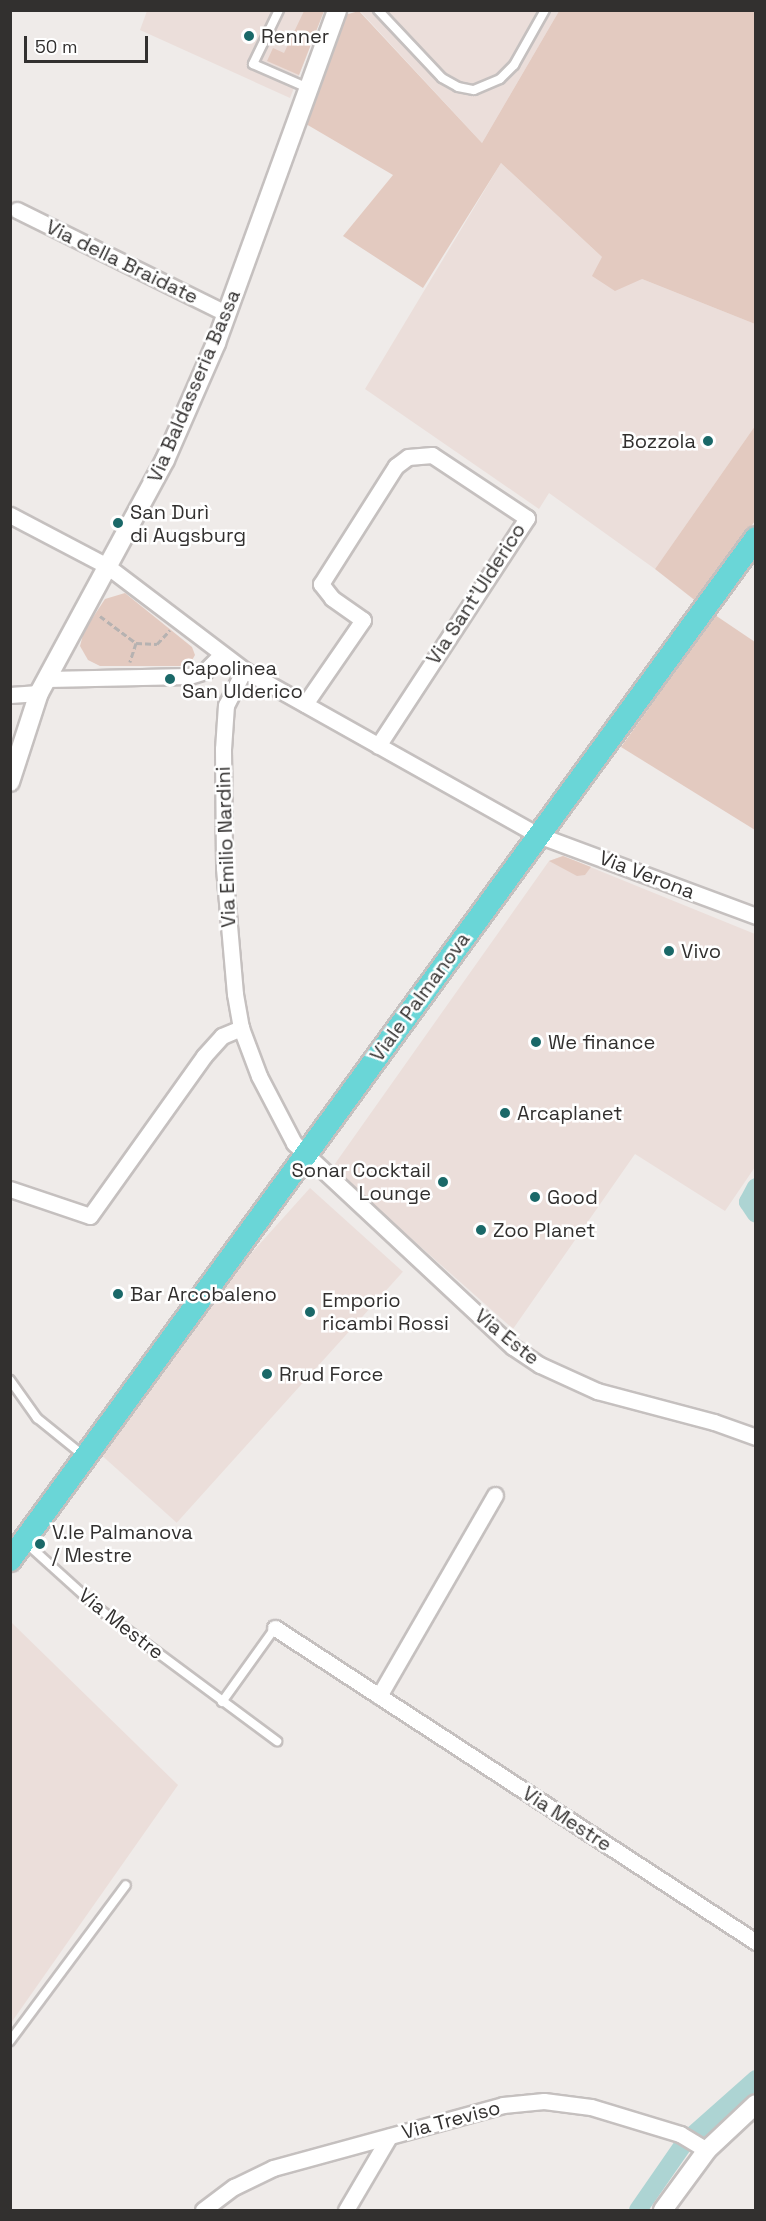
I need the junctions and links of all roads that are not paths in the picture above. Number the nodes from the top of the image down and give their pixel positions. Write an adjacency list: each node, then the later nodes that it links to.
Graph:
1 (279, 10): 5 (lane)
2 (337, 10): 5 (street, Via Baldasseria Bassa)
3 (378, 10): 4 (lane)
4 (544, 10)
5 (309, 89): 7 (street, Via Baldasseria Bassa)
6 (17, 210): 7 (street, Via della Braidate)
7 (227, 314): 10 (street, Via Baldasseria Bassa)
8 (10, 514): 10 (street)
9 (756, 538): 18 (main road, Viale Palmanova)
10 (106, 566): 11 (street); 13 (street, Via Baldasseria Bassa)
11 (221, 655): 12 (street); 13 (street)
12 (244, 670): 15 (street); 20 (street, Via Emilio Nardini)
13 (43, 686): 14 (street); 17 (street, Via Baldasseria Bassa)
14 (10, 695)
15 (305, 704): 16 (street); 16 (street, Via Sant'Ulderico)
16 (378, 746): 18 (street)
17 (10, 782)
18 (538, 835): 19 (street, Via Verona); 21 (main road, Viale Palmanova)
19 (756, 916)
20 (241, 1028): 21 (street, Via Emilio Nardini); 22 (street)
21 (304, 1156): 24 (street, Via Este); 25 (main road, Viale Palmanova)
22 (10, 1189)
23 (10, 1380): 25 (lane)
24 (756, 1437)
25 (85, 1457): 27 (main road, Viale Palmanova)
26 (495, 1495): 30 (street)
27 (24, 1541): 28 (main road, Viale Palmanova); 31 (lane, Via Mestre)
28 (10, 1560)
29 (275, 1628): 30 (street, Via Mestre); 31 (lane, Via Mestre)
30 (379, 1696): 34 (street, Via Mestre)
31 (222, 1702): 32 (lane, Via Mestre)
32 (277, 1741)
33 (126, 1886): 35 (lane)
34 (756, 1942)
35 (10, 2041)
36 (756, 2104): 38 (street)
37 (389, 2137): 38 (street, Via Treviso); 39 (street, Via Treviso); 40 (street)
38 (701, 2146): 41 (street)
39 (203, 2211)
40 (346, 2211)
41 (663, 2211)

